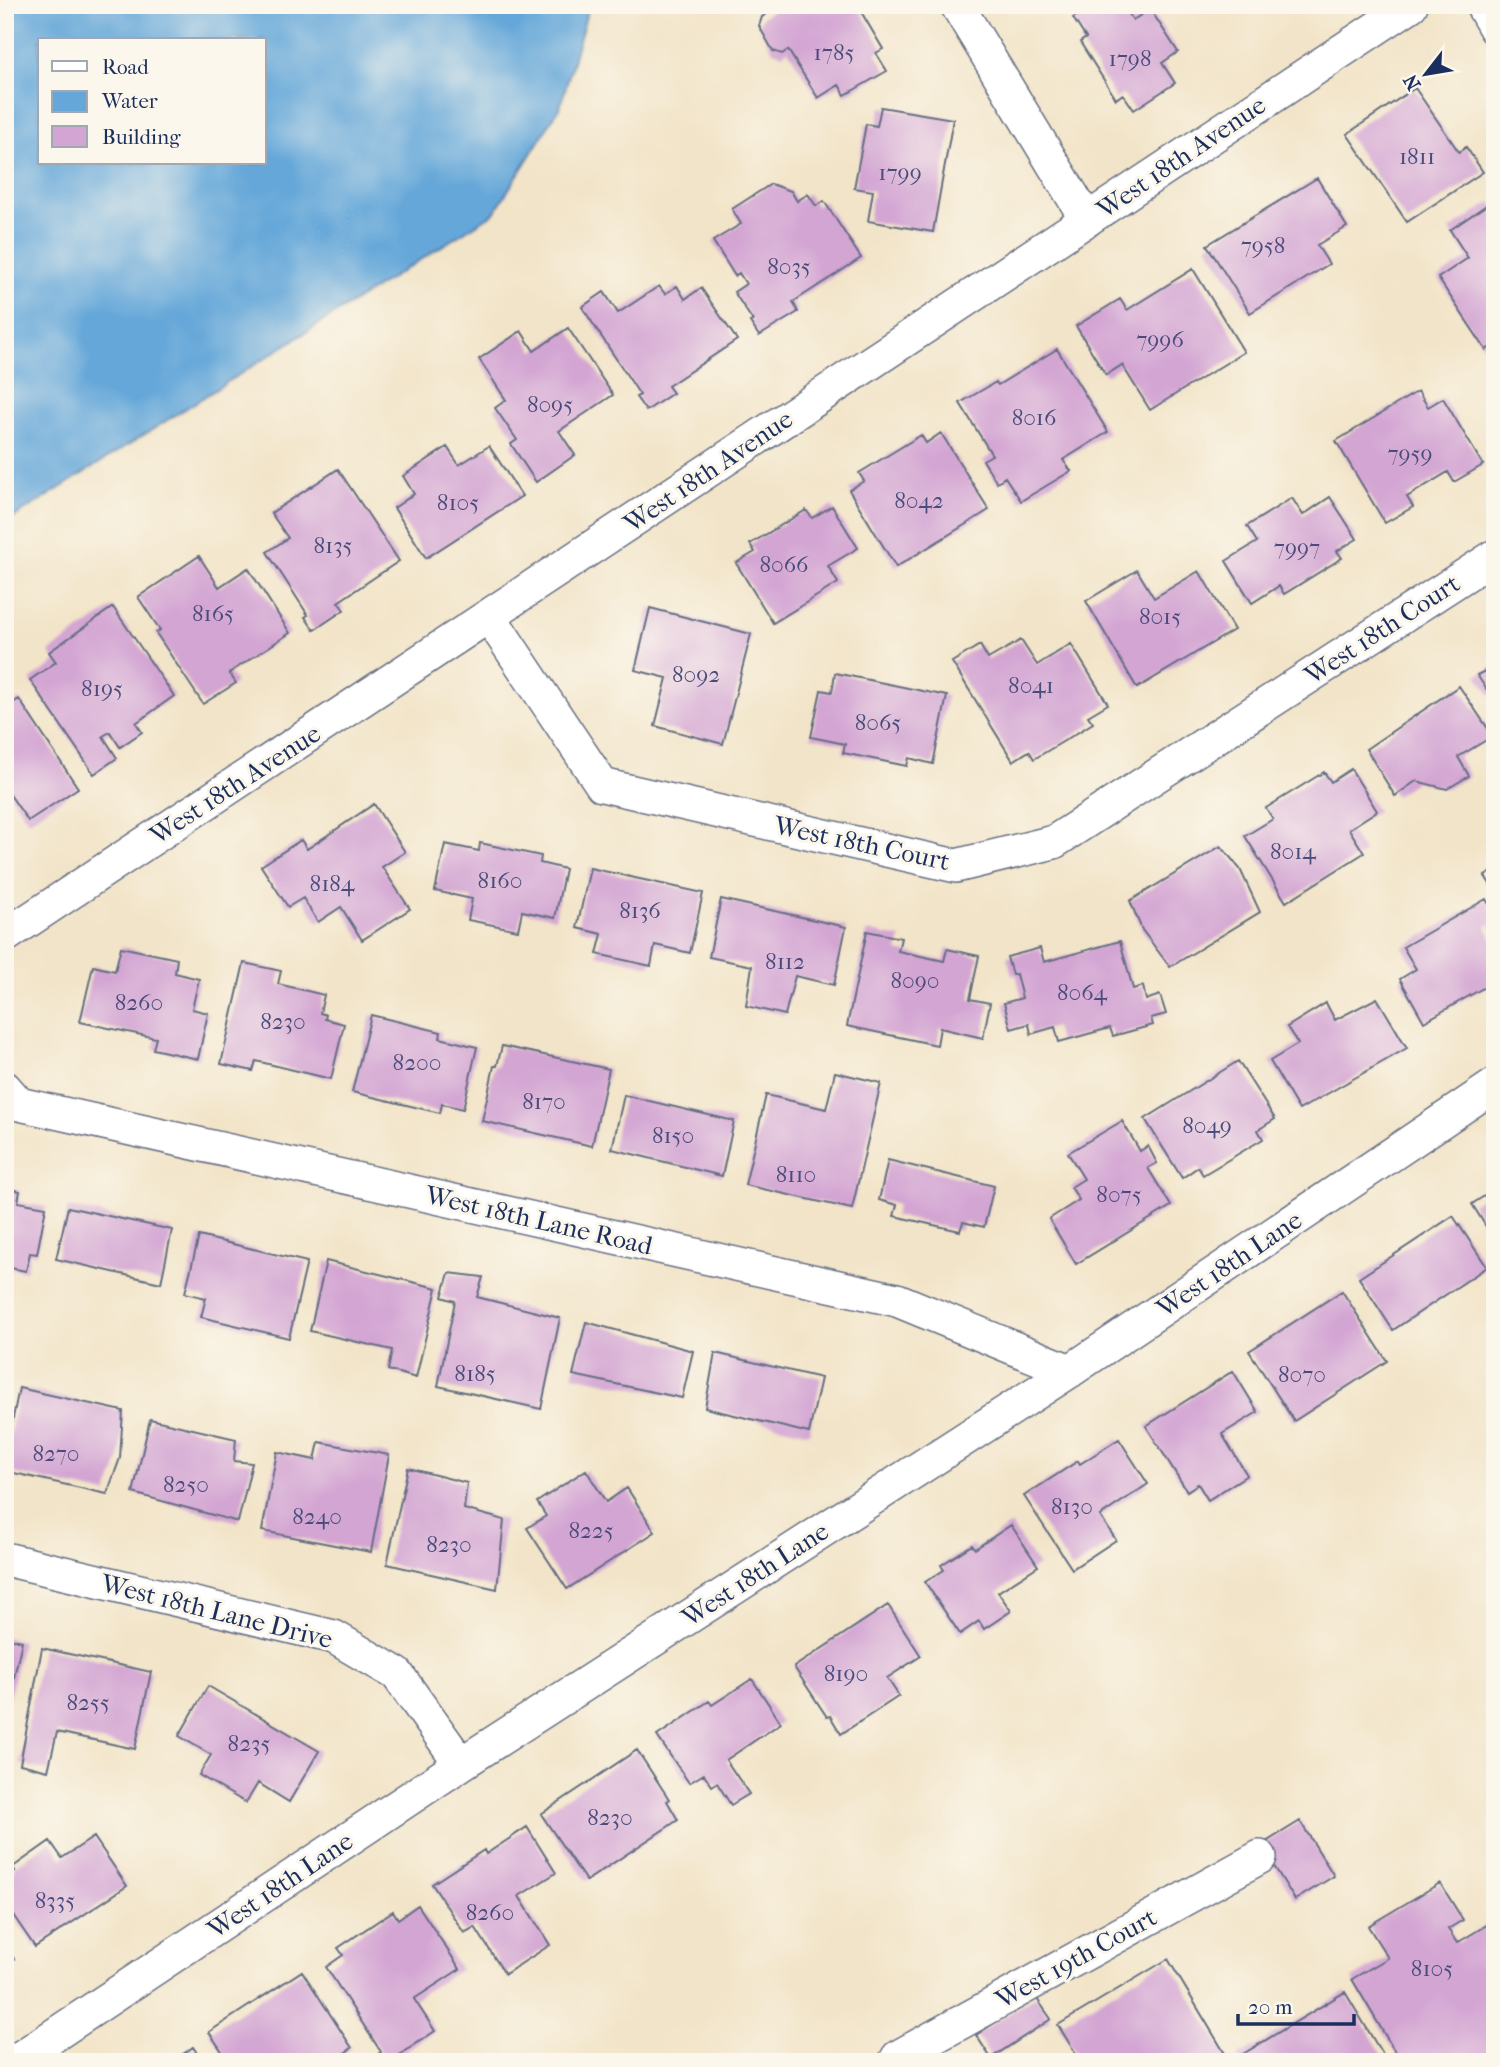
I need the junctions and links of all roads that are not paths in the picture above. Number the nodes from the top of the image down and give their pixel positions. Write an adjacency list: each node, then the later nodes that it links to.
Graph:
1 (957, 5): 5 (street)
2 (1410, 5): 5 (street, West 18th Avenue)
3 (1482, 5): 4 (street)
4 (1495, 27)
5 (1087, 220): 7 (street, West 18th Avenue)
6 (1495, 556): 7 (street, West 18th Court)
7 (489, 615): 8 (street, West 18th Avenue)
8 (5, 936)
9 (1495, 1085): 11 (street, West 18th Lane)
10 (5, 1088): 11 (street, West 18th Lane Road)
11 (1070, 1371): 13 (street, West 18th Lane)
12 (5, 1559): 13 (street, West 18th Lane Drive)
13 (461, 1764): 15 (street, West 18th Lane)
14 (1260, 1857): 16 (street, West 19th Court)
15 (14, 2062)
16 (894, 2062)

